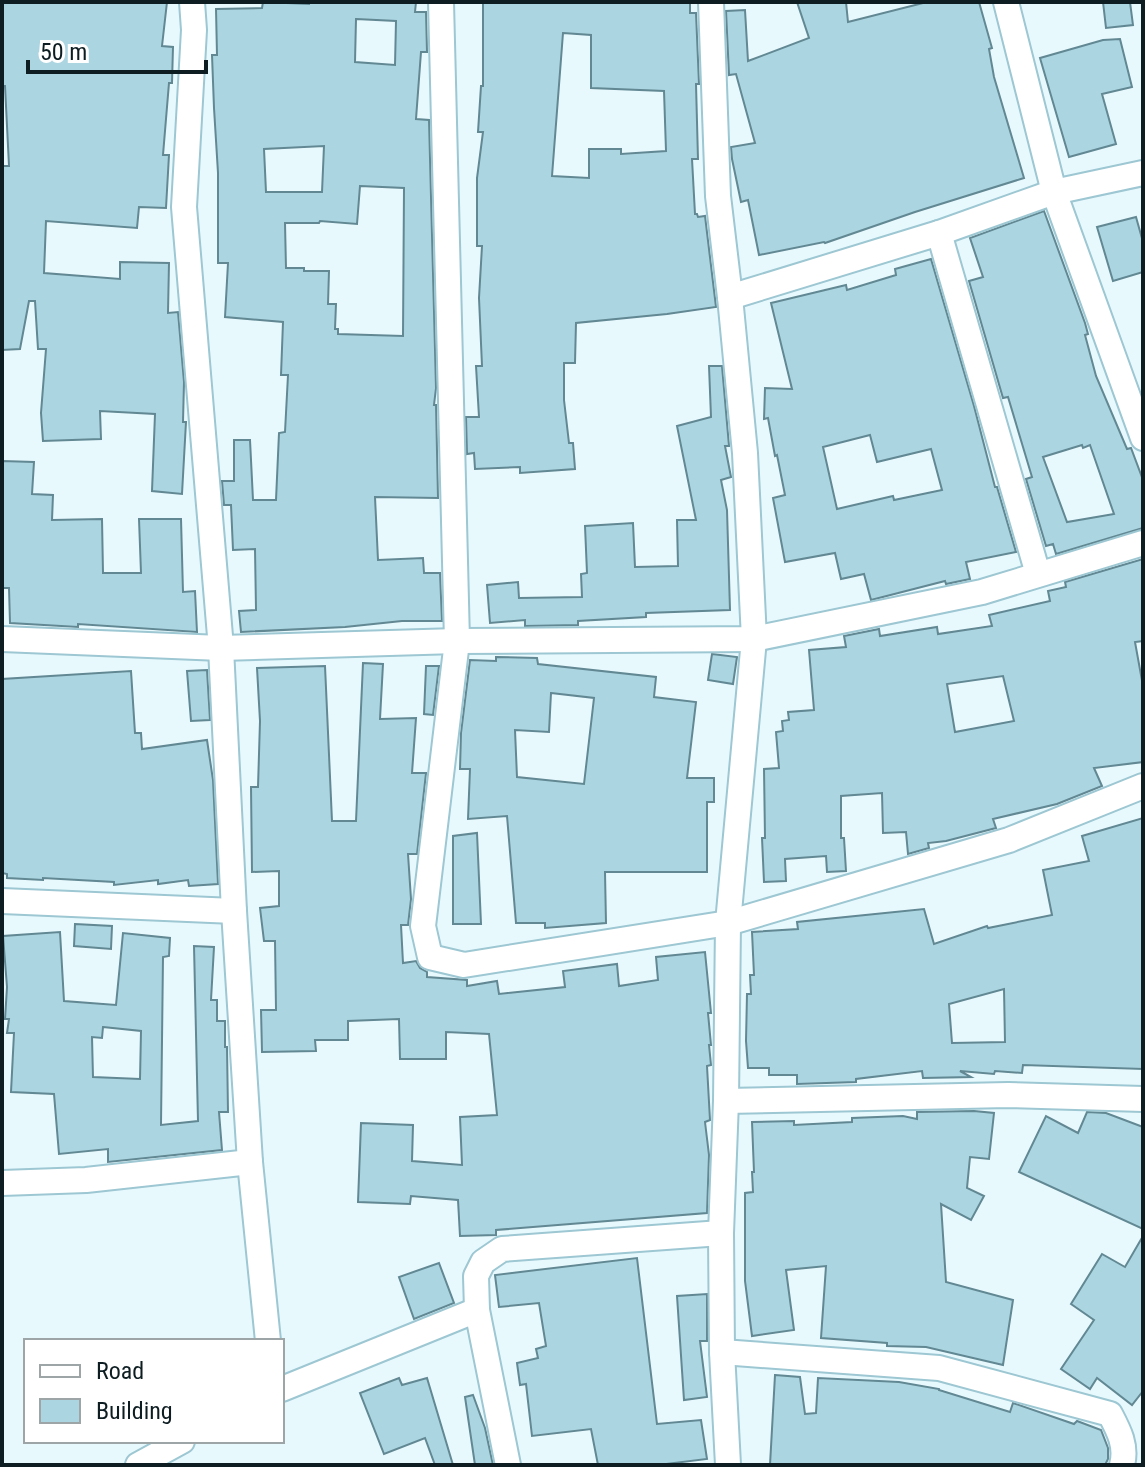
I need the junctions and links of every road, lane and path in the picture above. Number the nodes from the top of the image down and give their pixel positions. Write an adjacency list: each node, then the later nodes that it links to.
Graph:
1 (192, 2): 15 (street)
2 (441, 2): 14 (street)
3 (1006, 2): 6 (street)
4 (715, 3): 8 (street)
5 (1143, 173): 6 (street)
6 (1054, 192): 7 (street); 9 (street)
7 (939, 233): 8 (street); 11 (street)
8 (730, 297): 13 (street)
9 (1143, 438)
10 (1143, 543): 11 (street)
11 (1038, 574): 13 (street)
12 (2, 639): 15 (street)
13 (754, 639): 14 (street); 19 (street)
14 (457, 641): 15 (street); 19 (street)
15 (221, 648): 18 (street)
16 (1143, 786): 19 (street)
17 (2, 901): 18 (street)
18 (234, 911): 22 (street)
19 (728, 923): 21 (street)
20 (1143, 1099): 21 (street)
21 (726, 1101): 24 (street)
22 (250, 1162): 23 (street); 26 (street)
23 (2, 1183)
24 (721, 1233): 25 (street); 27 (street)
25 (477, 1310): 28 (street); 31 (street)
26 (268, 1339)
27 (722, 1352): 32 (street); 33 (street)
28 (284, 1388)
29 (178, 1443): 30 (street)
30 (138, 1465)
31 (508, 1465)
32 (728, 1465)
33 (1122, 1465)

